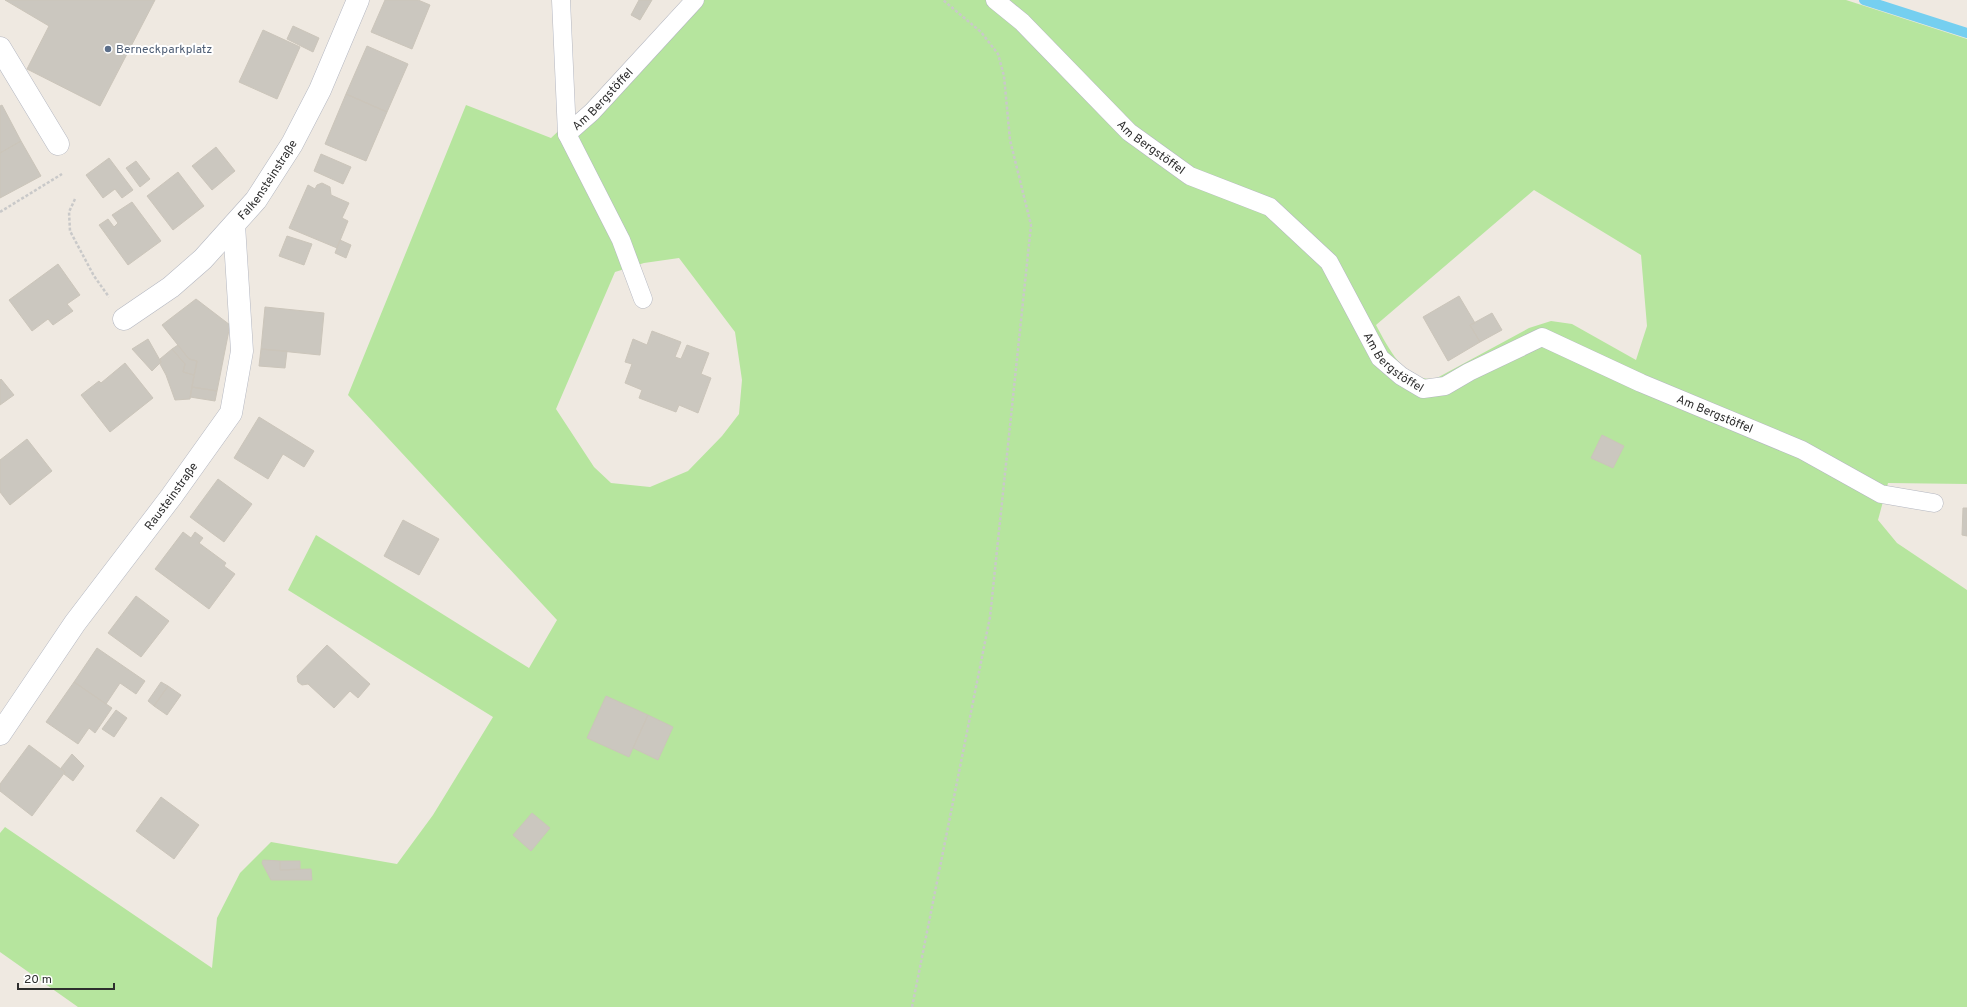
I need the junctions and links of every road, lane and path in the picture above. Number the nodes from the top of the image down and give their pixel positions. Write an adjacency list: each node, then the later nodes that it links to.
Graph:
1 (358, 0): 12 (street, Falkensteinstraße)
2 (561, 0): 7 (lane, Am Bergstöffel)
3 (695, 0): 7 (lane, Am Bergstöffel)
4 (943, 0): 17 (path)
5 (995, 0): 15 (lane, Am Bergstöffel)
6 (0, 48): 8 (street)
7 (567, 134): 13 (lane)
8 (58, 144)
9 (62, 174): 11 (path)
10 (75, 199): 14 (path)
11 (0, 212)
12 (234, 225): 14 (street, Falkensteinstraße); 16 (street, Rausteinstraße)
13 (643, 299)
14 (124, 319)
15 (1934, 503)
16 (0, 734)
17 (912, 1007)

